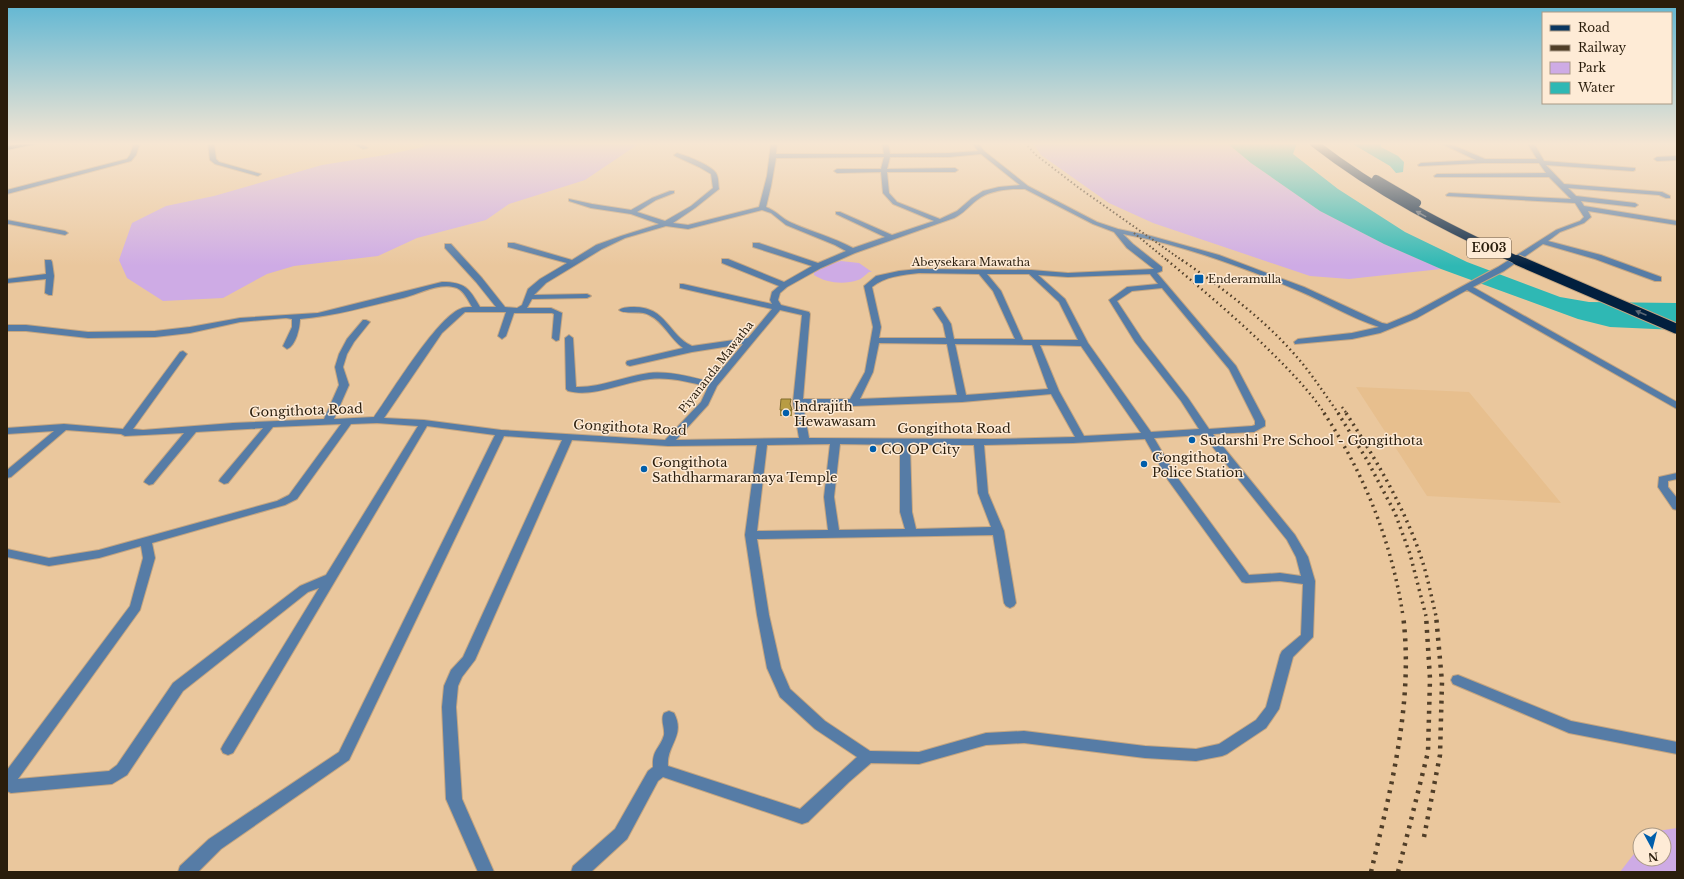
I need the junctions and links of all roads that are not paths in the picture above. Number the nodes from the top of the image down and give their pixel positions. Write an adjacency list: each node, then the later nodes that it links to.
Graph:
1 (37, 184): 10 (street)
2 (715, 184): 24 (street)
3 (769, 184): 17 (street)
4 (885, 184): 21 (street)
5 (1022, 184): 9 (street)
6 (1372, 184): 61 (highway, E003, one-way to 6, bridge)
7 (1385, 184): 57 (highway, E003, bridge)
8 (1564, 186): 13 (street); 14 (street)
9 (1026, 187): 21 (street); 25 (street)
10 (7, 192)
11 (672, 192): 19 (street)
12 (1449, 195): 14 (street)
13 (1668, 196)
14 (1576, 199): 16 (street); 18 (street)
15 (571, 200): 19 (street)
16 (1635, 205)
17 (762, 208): 24 (street); 32 (street)
18 (1582, 208): 23 (street); 28 (street)
19 (632, 212): 24 (street)
20 (838, 213): 27 (street)
21 (938, 220): 27 (street)
22 (8, 222): 26 (street)
23 (1677, 223)
24 (666, 224): 35 (street)
25 (1116, 231): 39 (street); 59 (street)
26 (64, 233)
27 (890, 237): 32 (street)
28 (1542, 242): 41 (street); 44 (street)
29 (511, 245): 35 (street)
30 (756, 245): 36 (street)
31 (448, 246): 52 (street)
32 (852, 251): 36 (street)
33 (725, 261): 43 (street)
34 (48, 262): 40 (street)
35 (573, 263): 49 (street)
36 (818, 266): 43 (street)
37 (982, 272): 38 (street, Abeysekara Mawatha); 66 (street, Abeysekara Mawatha); 68 (street)
38 (1031, 272): 39 (street, Abeysekara Mawatha); 71 (street)
39 (1152, 272): 46 (street)
40 (50, 276): 42 (street); 47 (street)
41 (1658, 279)
42 (7, 280)
43 (784, 285): 50 (street)
44 (1471, 285): 59 (street); 81 (street)
45 (683, 286): 50 (street)
46 (1163, 286): 90 (street); 90 (street, Gongithota Road)
47 (49, 293)
48 (587, 296): 49 (street)
49 (528, 297): 53 (street)
50 (778, 307): 65 (street, Piyananda Mawatha); 79 (street)
51 (477, 308): 52 (street); 56 (street); 82 (street)
52 (502, 309): 53 (street)
53 (515, 309): 62 (street); 63 (street)
54 (937, 309): 67 (street)
55 (623, 310): 73 (street)
56 (296, 317): 60 (street); 72 (street)
57 (1677, 320)
58 (366, 322): 83 (street)
59 (1386, 326): 70 (street)
60 (7, 328)
61 (1677, 329)
62 (502, 336)
63 (556, 338)
64 (569, 338): 76 (street)
65 (751, 340): 73 (street); 76 (street, Piyananda Mawatha)
66 (874, 340): 67 (street); 80 (street, Abeysekara Mawatha)
67 (950, 341): 68 (street); 78 (street)
68 (1020, 342): 69 (street)
69 (1036, 342): 71 (street); 77 (street)
70 (1298, 342)
71 (1084, 343): 93 (street)
72 (287, 346)
73 (692, 349): 75 (street)
74 (183, 354): 91 (street)
75 (630, 364)
76 (714, 385): 101 (street, Piyananda Mawatha)
77 (1054, 391): 78 (street); 95 (street)
78 (962, 399): 80 (street)
79 (798, 402): 80 (street); 96 (street)
80 (853, 403)
81 (1677, 406)
82 (377, 420): 84 (street, Gongithota Road); 85 (street, Gongithota Road)
83 (328, 421): 84 (street, Gongithota Road); 86 (street, Gongithota Road)
84 (348, 421): 111 (street)
85 (424, 423): 92 (street, Gongithota Road); 113 (street)
86 (271, 424): 88 (street, Gongithota Road); 104 (street)
87 (64, 427): 89 (street, Gongithota Road); 91 (street, Gongithota Road); 102 (street)
88 (192, 430): 91 (street, Gongithota Road); 105 (street)
89 (7, 431)
90 (1206, 432): 93 (street, Gongithota Road); 114 (street)
91 (125, 433)
92 (501, 433): 94 (street, Gongithota Road); 122 (street)
93 (1147, 434): 95 (street, Gongithota Road); 114 (street)
94 (568, 437): 101 (street, Gongithota Road); 123 (street)
95 (1081, 439): 100 (street, Gongithota Road)
96 (805, 441): 97 (street, Gongithota Road); 98 (street, Gongithota Road)
97 (762, 442): 101 (street, Gongithota Road); 110 (street)
98 (835, 442): 99 (street, Gongithota Road); 109 (street)
99 (905, 442): 100 (street, Gongithota Road); 108 (street)
100 (979, 442): 107 (street)
101 (668, 443)
102 (7, 475)
103 (1677, 476): 106 (street)
104 (224, 481)
105 (149, 482)
106 (1677, 506)
107 (998, 531): 108 (street); 115 (street)
108 (911, 532): 109 (street)
109 (834, 533): 110 (street)
110 (751, 535): 120 (street)
111 (146, 541): 112 (street); 113 (street)
112 (7, 553)
113 (330, 578): 119 (street)
114 (1309, 581): 120 (street)
115 (1010, 603)
116 (1458, 680): 118 (street)
117 (669, 717): 121 (street)
118 (1677, 748)
119 (228, 749)
120 (868, 757): 121 (street)
121 (661, 770): 124 (street)
122 (186, 872)
123 (486, 872)
124 (579, 872)

